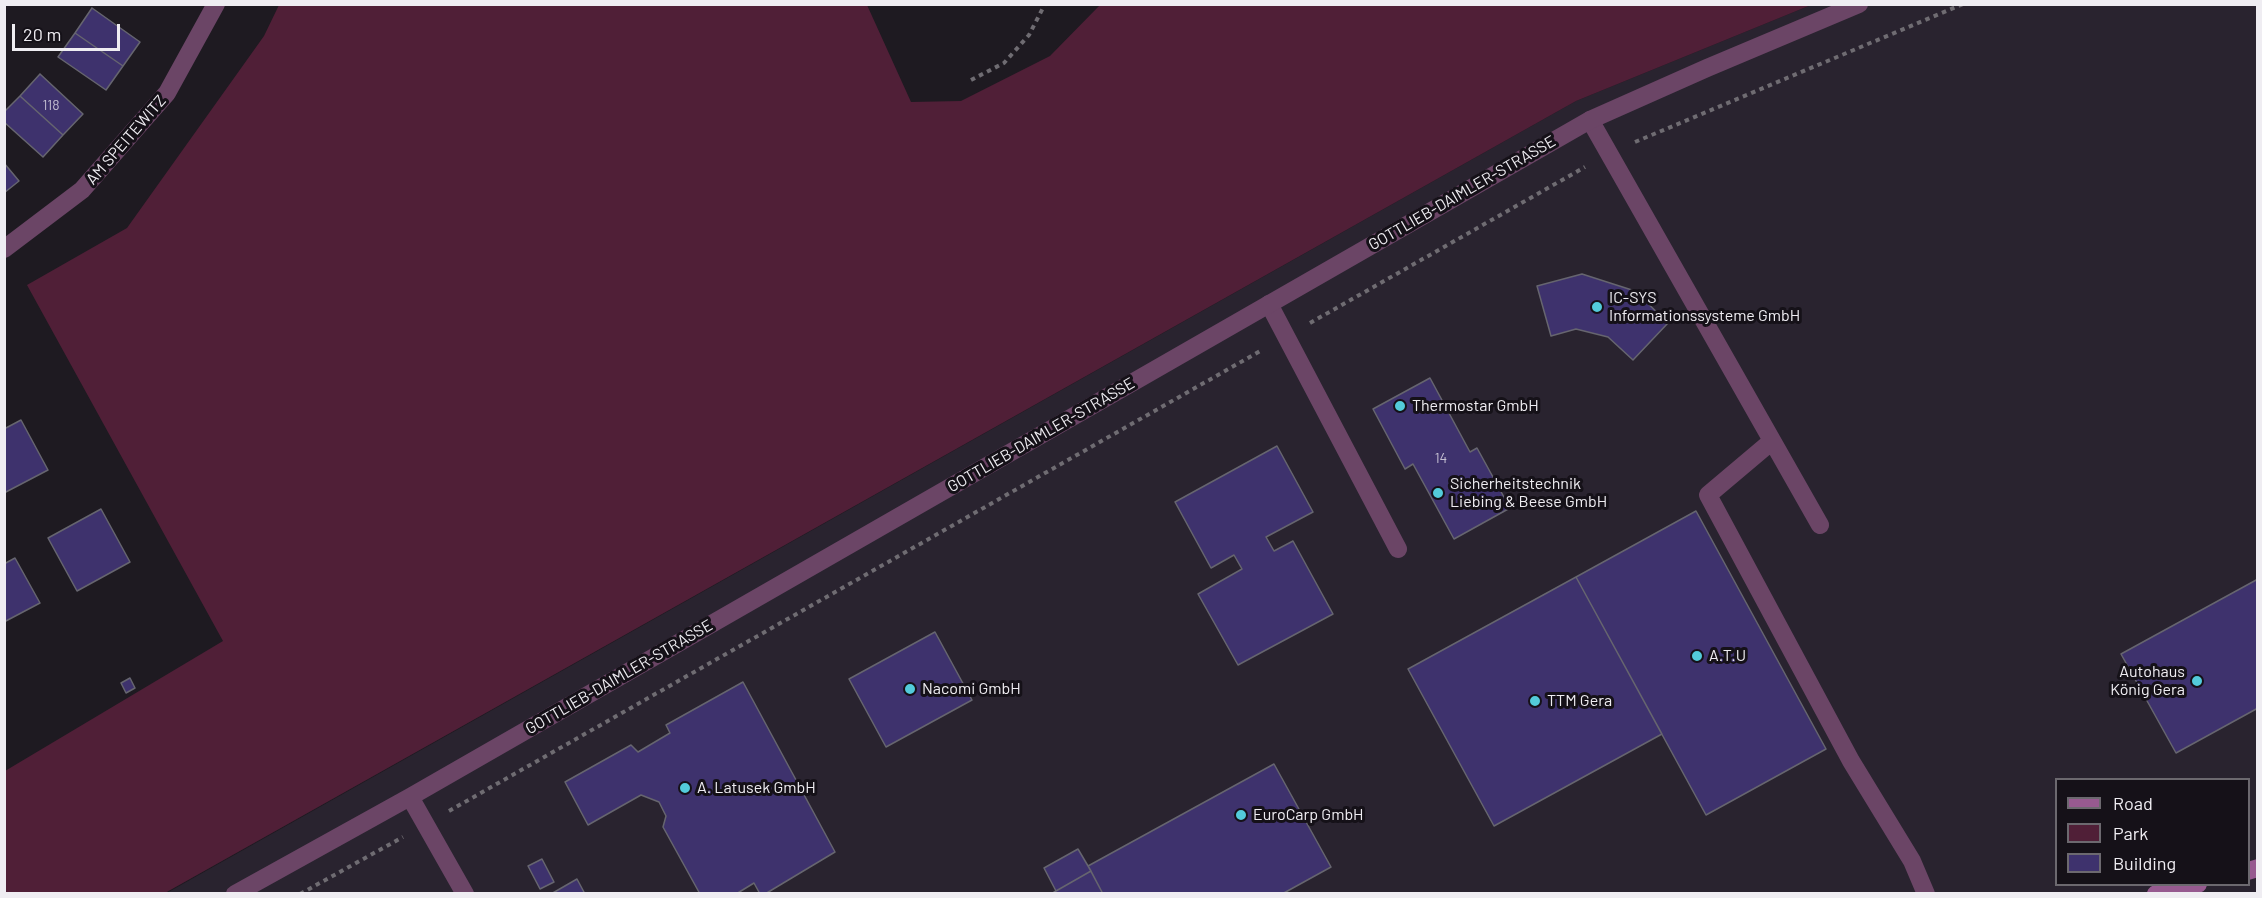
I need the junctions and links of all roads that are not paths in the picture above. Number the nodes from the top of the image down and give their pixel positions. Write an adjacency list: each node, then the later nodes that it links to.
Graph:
1 (216, 4): 4 (street, AM SPEITEWITZ)
2 (1859, 4): 3 (street, GOTTLIEB-DAIMLER-STRASSE)
3 (1590, 120): 5 (street, GOTTLIEB-DAIMLER-STRASSE); 6 (street)
4 (4, 249)
5 (1269, 304): 8 (street); 9 (street, GOTTLIEB-DAIMLER-STRASSE)
6 (1772, 441): 7 (street); 13 (street)
7 (1820, 525)
8 (1398, 549)
9 (410, 797): 11 (street, GOTTLIEB-DAIMLER-STRASSE); 12 (street)
10 (2193, 886): 14 (main road)
11 (235, 894)
12 (465, 894)
13 (1926, 894)
14 (2156, 894)

